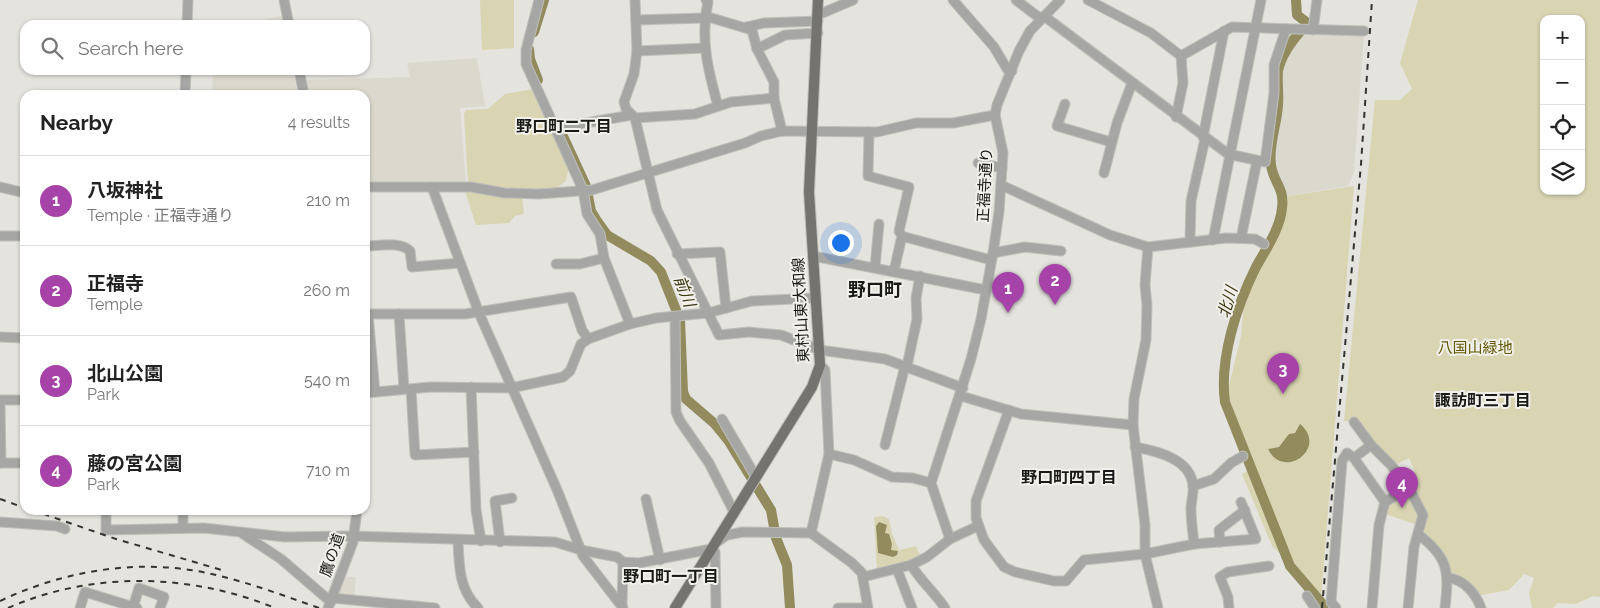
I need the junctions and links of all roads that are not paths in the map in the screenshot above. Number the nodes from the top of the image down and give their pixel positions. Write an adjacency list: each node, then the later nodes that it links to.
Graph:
1 (188, 0): 17 (street)
2 (284, 0): 18 (street)
3 (539, 0): 59 (street)
4 (635, 0): 19 (street)
5 (818, 0): 16 (main road, 東村山東大和線)
6 (853, 0): 16 (street)
7 (953, 0): 31 (street)
8 (1016, 0): 15 (street)
9 (1060, 0): 15 (street)
10 (1261, 0): 21 (street)
11 (1317, 0): 23 (street)
12 (708, 1): 14 (street)
13 (1094, 1): 30 (street)
14 (705, 17): 19 (street); 20 (street); 27 (street)
15 (1042, 17): 31 (street); 34 (street)
16 (818, 18): 20 (street); 26 (main road, 東村山東大和線)
17 (187, 20)
18 (288, 20)
19 (636, 20): 29 (street)
20 (746, 27): 28 (street)
21 (1256, 28): 22 (street); 24 (street); 49 (street)
22 (1289, 29): 23 (street); 50 (street)
23 (1310, 30): 25 (street)
24 (1224, 31): 30 (street); 47 (street)
25 (1364, 31)
26 (818, 33): 28 (street); 45 (main road, 東村山東大和線)
27 (705, 48): 29 (street); 39 (street)
28 (757, 49): 37 (street)
29 (637, 51): 41 (street)
30 (1180, 56): 42 (street)
31 (1012, 71): 40 (street)
32 (186, 75): 35 (street)
33 (299, 75): 36 (street)
34 (1132, 83): 42 (street); 48 (street)
35 (185, 90)
36 (303, 90)
37 (774, 98): 39 (street); 44 (street)
38 (1065, 104): 48 (street)
39 (718, 106): 41 (street)
40 (995, 115): 46 (street); 52 (street, 正福寺通り)
41 (633, 116): 43 (street); 53 (street)
42 (1176, 117): 47 (street)
43 (568, 126)
44 (782, 131): 45 (street); 53 (street)
45 (813, 131): 46 (street); 73 (main road, 東村山東大和線)
46 (869, 132): 64 (street)
47 (1204, 138): 49 (street); 67 (street)
48 (1111, 142): 54 (street)
49 (1230, 155): 50 (street); 66 (street)
50 (1257, 161): 65 (street)
51 (978, 163): 52 (street)
52 (1002, 168): 55 (street, 正福寺通り)
53 (649, 172): 59 (street); 72 (street)
54 (1104, 173)
55 (1001, 185): 70 (street); 74 (street, 正福寺通り)
56 (0, 187): 60 (street)
57 (370, 187): 58 (street)
58 (432, 187): 59 (street); 76 (street)
59 (587, 190): 75 (street)
60 (20, 192)
61 (879, 224): 78 (street)
62 (0, 236): 63 (street)
63 (20, 236)
64 (903, 238): 74 (street); 79 (street)
65 (1241, 238): 66 (street); 68 (street)
66 (1213, 240): 67 (street)
67 (1190, 242): 70 (street)
68 (1264, 244)
69 (370, 246): 76 (street)
70 (1148, 247): 108 (street)
71 (1061, 251): 74 (street)
72 (677, 254): 83 (street); 85 (street)
73 (814, 256): 78 (street); 82 (main road, 東村山東大和線)
74 (992, 257): 81 (street, 正福寺通り)
75 (604, 258): 77 (street); 89 (street)
76 (460, 264): 84 (street)
77 (556, 264)
78 (875, 267): 79 (street)
79 (894, 271): 80 (street)
80 (920, 276): 81 (street); 96 (street)
81 (986, 290): 102 (street, 正福寺通り)
82 (816, 298): 83 (street); 94 (main road, 東村山東大和線)
83 (726, 308): 85 (street)
84 (479, 313): 87 (street); 92 (street); 98 (street)
85 (708, 313): 88 (street); 94 (street)
86 (370, 314): 87 (street)
87 (399, 314): 99 (street)
88 (678, 317): 89 (street); 125 (street)
89 (630, 324): 92 (street)
90 (0, 338): 91 (street)
91 (20, 338)
92 (588, 339): 98 (street)
93 (370, 343): 101 (street)
94 (820, 350): 95 (main road, 東村山東大和線); 96 (street)
95 (820, 365): 113 (street); 118 (main road, 東村山東大和線)
96 (906, 366): 102 (street); 109 (street)
97 (471, 387): 98 (street); 99 (street); 112 (street)
98 (511, 388): 144 (street)
99 (408, 389): 101 (street); 112 (street)
100 (370, 392): 101 (street)
101 (375, 392)
102 (962, 392): 105 (street); 119 (street, 正福寺通り)
103 (20, 400): 104 (street)
104 (0, 401): 116 (street)
105 (1009, 410): 108 (street); 130 (street)
106 (722, 420): 118 (street)
107 (1354, 422): 110 (street)
108 (1132, 425): 111 (street)
109 (885, 445)
110 (1371, 445): 115 (street); 121 (street)
111 (1135, 447): 120 (street); 145 (street)
112 (474, 452): 139 (street)
113 (829, 454): 119 (street); 133 (street)
114 (1243, 456): 120 (street)
115 (1354, 458): 124 (street); 171 (street)
116 (0, 463): 117 (street)
117 (20, 463)
118 (754, 480): 125 (main road, 東村山東大和線)
119 (931, 483): 137 (street)
120 (1193, 486): 142 (street)
121 (1409, 488): 124 (street); 135 (street)
122 (512, 498): 140 (street)
123 (646, 499): 146 (street)
124 (1385, 502): 172 (street)
125 (734, 512): 143 (main road, 東村山東大和線)
126 (106, 515): 131 (street)
127 (183, 515): 131 (street)
128 (356, 515): 136 (street, 鷹の道)
129 (0, 522): 132 (street)
130 (978, 526): 137 (street); 145 (street)
131 (183, 528): 134 (street)
132 (65, 529)
133 (811, 533): 143 (street); 151 (street)
134 (243, 534): 136 (street); 154 (street)
135 (1418, 534): 152 (street); 173 (street)
136 (354, 536): 138 (street); 154 (street, 鷹の道)
137 (950, 539): 148 (street)
138 (458, 540): 139 (street); 155 (street)
139 (481, 541): 140 (street)
140 (500, 542): 144 (street)
141 (1220, 542): 141 (street); 142 (street)
142 (1194, 544): 145 (street)
143 (713, 546): 146 (street); 161 (main road, 東村山東大和線); 162 (street)
144 (581, 550): 147 (street); 160 (street)
145 (1144, 554): 168 (street)
146 (660, 560): 147 (street)
147 (623, 562): 160 (street)
148 (912, 565): 150 (street); 167 (street)
149 (1269, 566): 169 (street)
150 (897, 569): 151 (street); 166 (street)
151 (863, 577): 165 (street)
152 (1448, 578): 174 (street); 175 (street)
153 (1307, 596): 170 (street)
154 (330, 602): 159 (street)
155 (471, 606)
156 (135, 607): 157 (street); 158 (street)
157 (80, 608)
158 (160, 608)
159 (435, 608)
160 (622, 608)
161 (675, 608)
162 (716, 608)
163 (838, 608): 164 (street)
164 (863, 608)
165 (868, 608)
166 (912, 608)
167 (945, 608)
168 (1158, 608)
169 (1228, 608)
170 (1316, 608)
171 (1336, 608)
172 (1372, 608)
173 (1408, 608)
174 (1445, 608)
175 (1481, 608)

